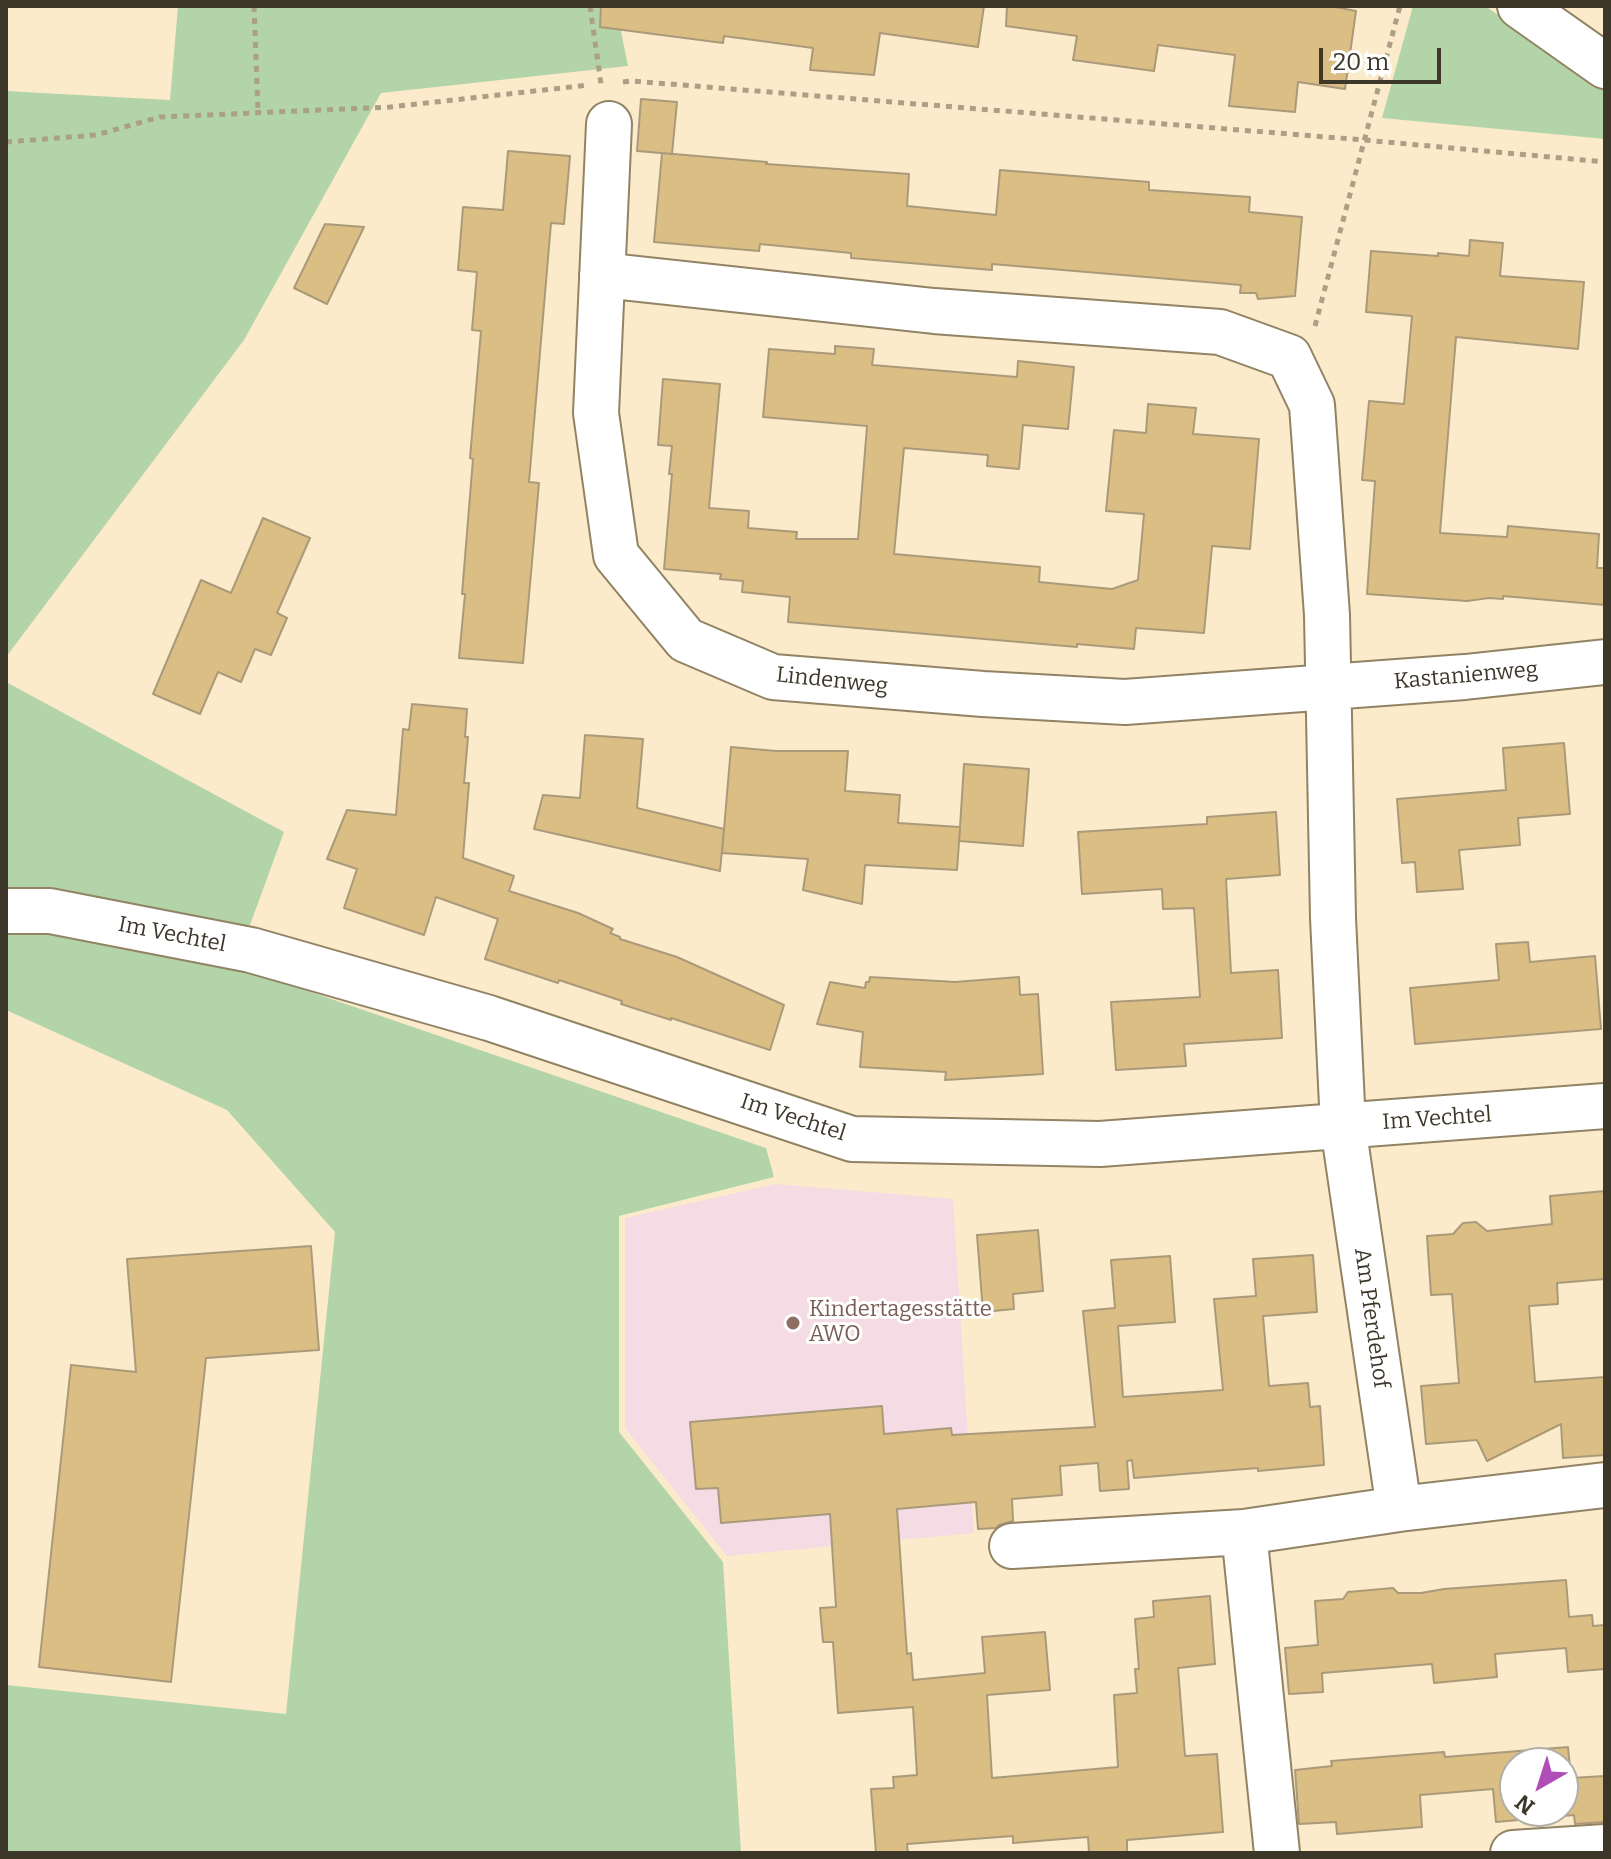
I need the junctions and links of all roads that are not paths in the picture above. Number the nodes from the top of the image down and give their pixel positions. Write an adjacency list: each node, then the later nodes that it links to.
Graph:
1 (1520, 6): 2 (street)
2 (1605, 66)
3 (613, 103): 4 (street, Lindenweg)
4 (602, 275): 6 (street); 6 (street, Lindenweg)
5 (1605, 662): 6 (street, Kastanienweg)
6 (1327, 687): 9 (street)
7 (6, 911): 9 (street, Im Vechtel)
8 (1605, 1106): 9 (street, Im Vechtel)
9 (1343, 1126): 11 (street, Am Pferdehof)
10 (1605, 1485): 11 (street)
11 (1399, 1509): 12 (street)
12 (1244, 1532): 13 (street); 15 (street)
13 (1012, 1546)
14 (1605, 1847): 16 (street)
15 (1277, 1853)
16 (1513, 1853)

